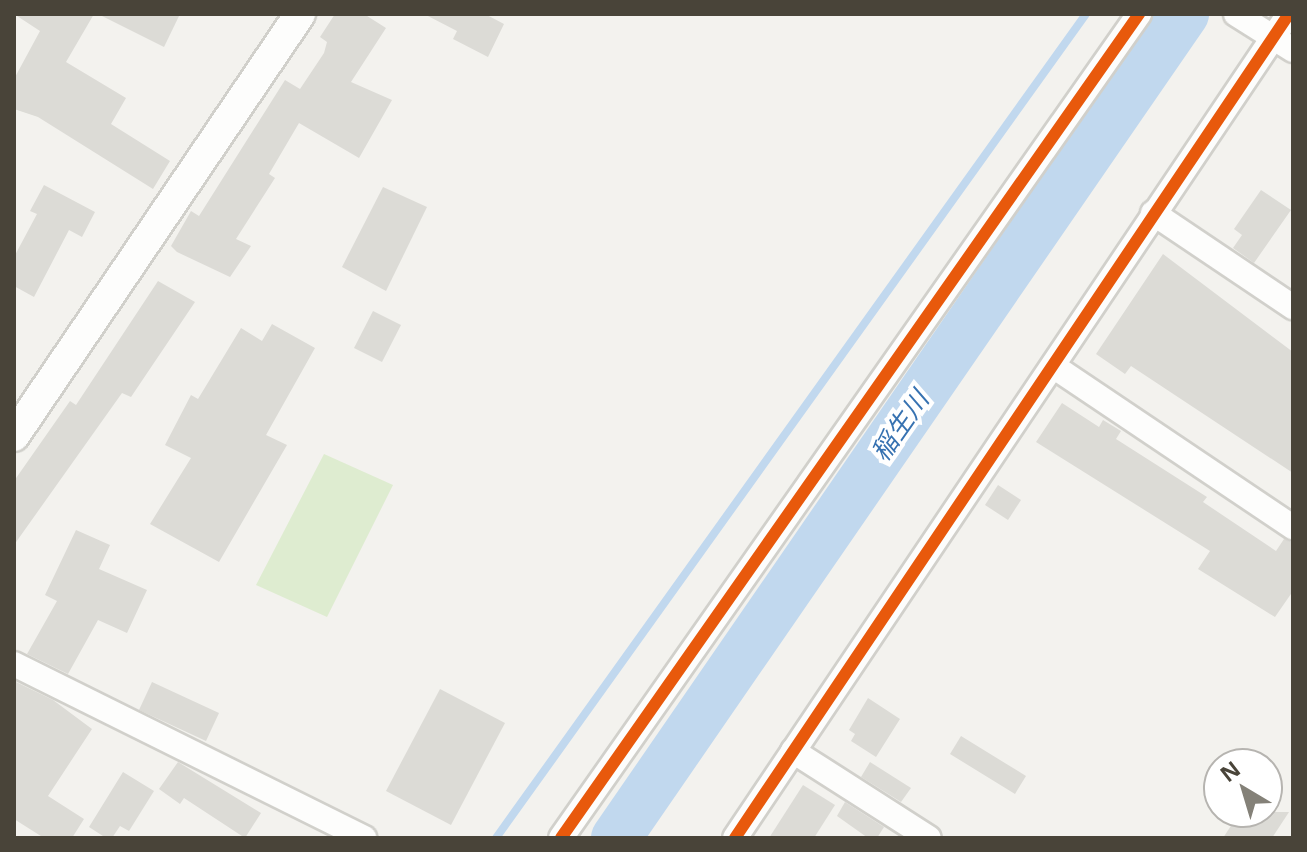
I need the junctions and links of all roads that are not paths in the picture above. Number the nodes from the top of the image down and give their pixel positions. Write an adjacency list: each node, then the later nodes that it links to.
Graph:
1 (300, 14): 9 (street)
2 (1139, 14): 14 (street)
3 (1236, 14): 5 (street)
4 (1289, 14): 5 (street)
5 (1283, 43): 6 (street)
6 (1153, 213): 7 (street); 8 (street)
7 (1293, 307)
8 (1053, 366): 10 (street); 12 (street)
9 (14, 436)
10 (1293, 527)
11 (14, 664): 13 (street)
12 (793, 751): 15 (street); 16 (street)
13 (364, 838)
14 (561, 838)
15 (735, 838)
16 (929, 838)

